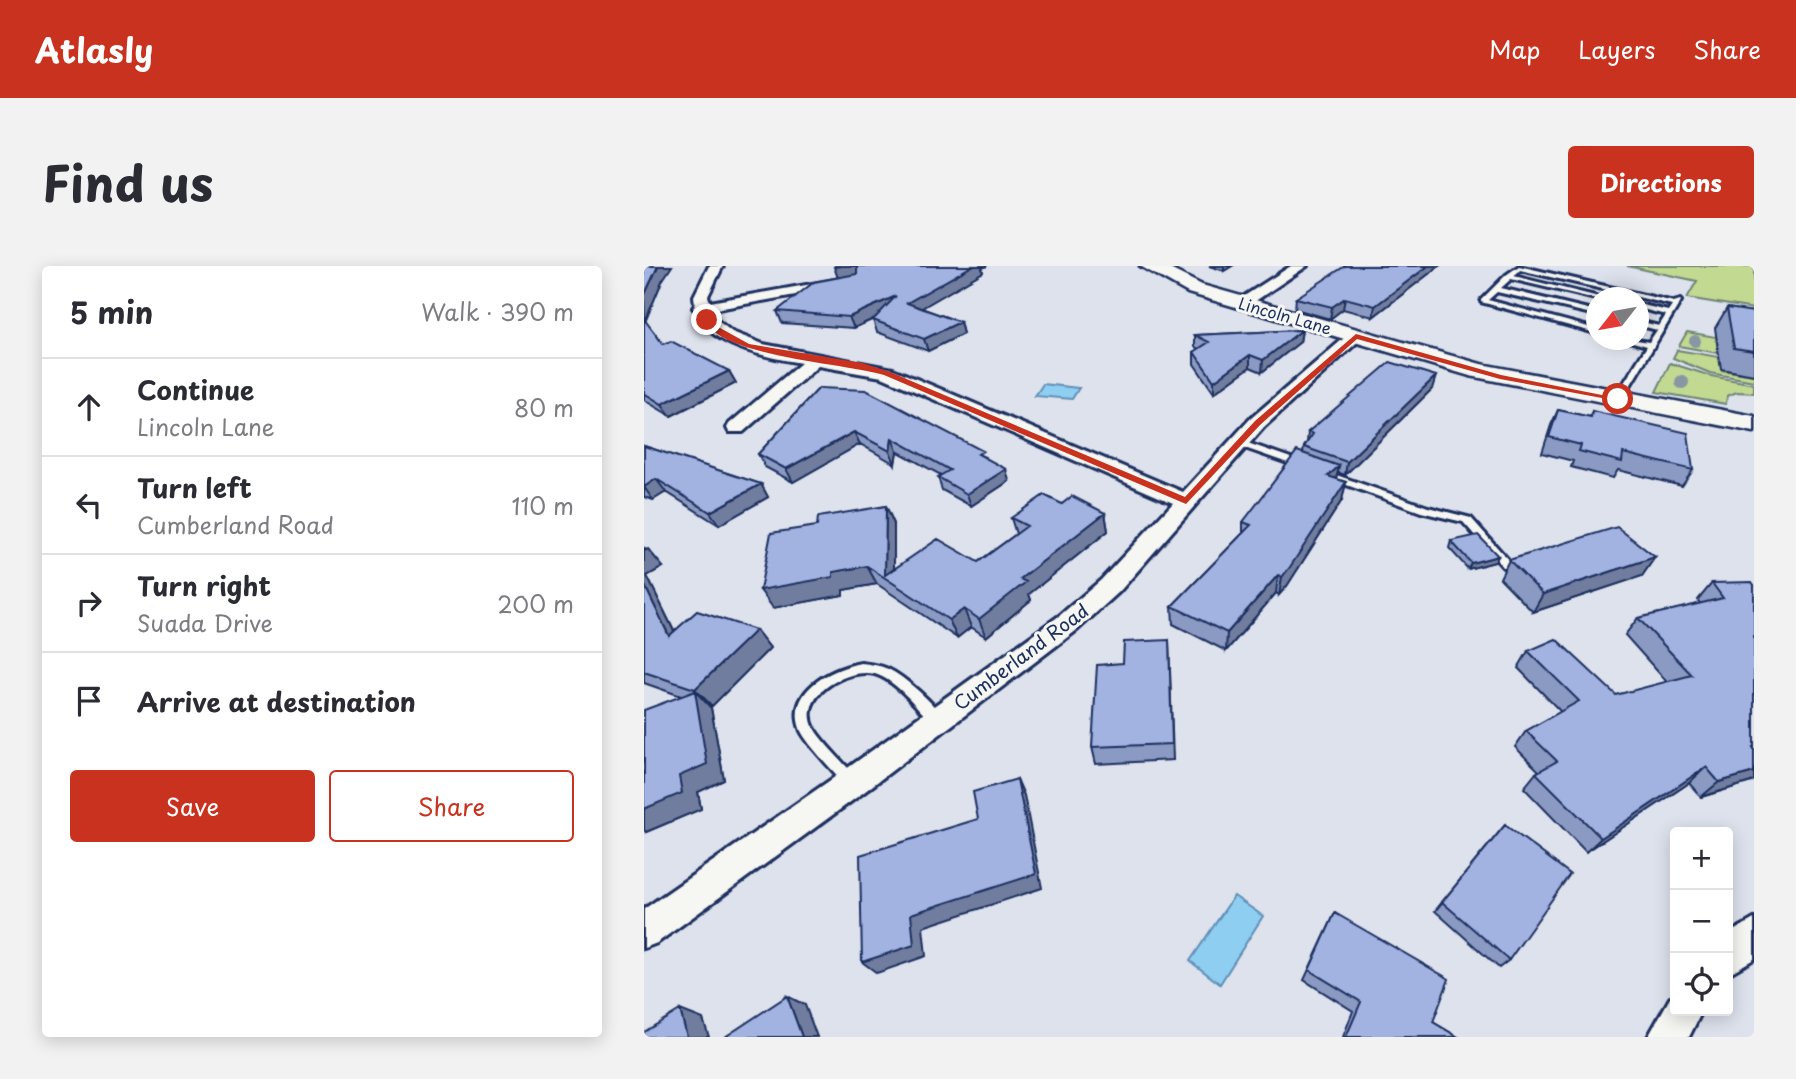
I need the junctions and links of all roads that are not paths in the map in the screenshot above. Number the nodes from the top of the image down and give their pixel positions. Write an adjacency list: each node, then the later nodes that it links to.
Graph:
1 (716, 266): 10 (street)
2 (1149, 266): 9 (street, Lincoln Lane)
3 (1300, 266): 9 (street)
4 (1508, 276): 6 (lane); 7 (lane); 13 (lane)
5 (854, 280): 10 (street)
6 (1495, 289): 8 (lane); 12 (lane)
7 (1586, 295)
8 (1483, 301): 15 (lane)
9 (1243, 303): 17 (street, Lincoln Lane)
10 (700, 308): 19 (street)
11 (1649, 309): 13 (lane)
12 (1586, 310)
13 (1670, 314): 16 (lane)
14 (1649, 326): 16 (lane)
15 (1586, 328)
16 (1661, 329): 18 (lane)
17 (1356, 336): 20 (street, Lincoln Lane); 23 (street, Cumberland Road)
18 (1651, 345): 20 (lane)
19 (816, 359): 22 (street); 24 (street)
20 (1618, 399): 21 (street, Lincoln Lane)
21 (1754, 424)
22 (736, 428)
23 (1239, 443): 24 (street, Cumberland Road); 25 (lane)
24 (1186, 501): 26 (street, Cumberland Road)
25 (1507, 564)
26 (938, 720): 27 (street, Cumberland Road); 27 (lane)
27 (853, 782): 28 (street, Cumberland Road)
28 (644, 930)
29 (1754, 937): 30 (street)
30 (1732, 953)
31 (1680, 1016): 32 (street)
32 (1667, 1037)

